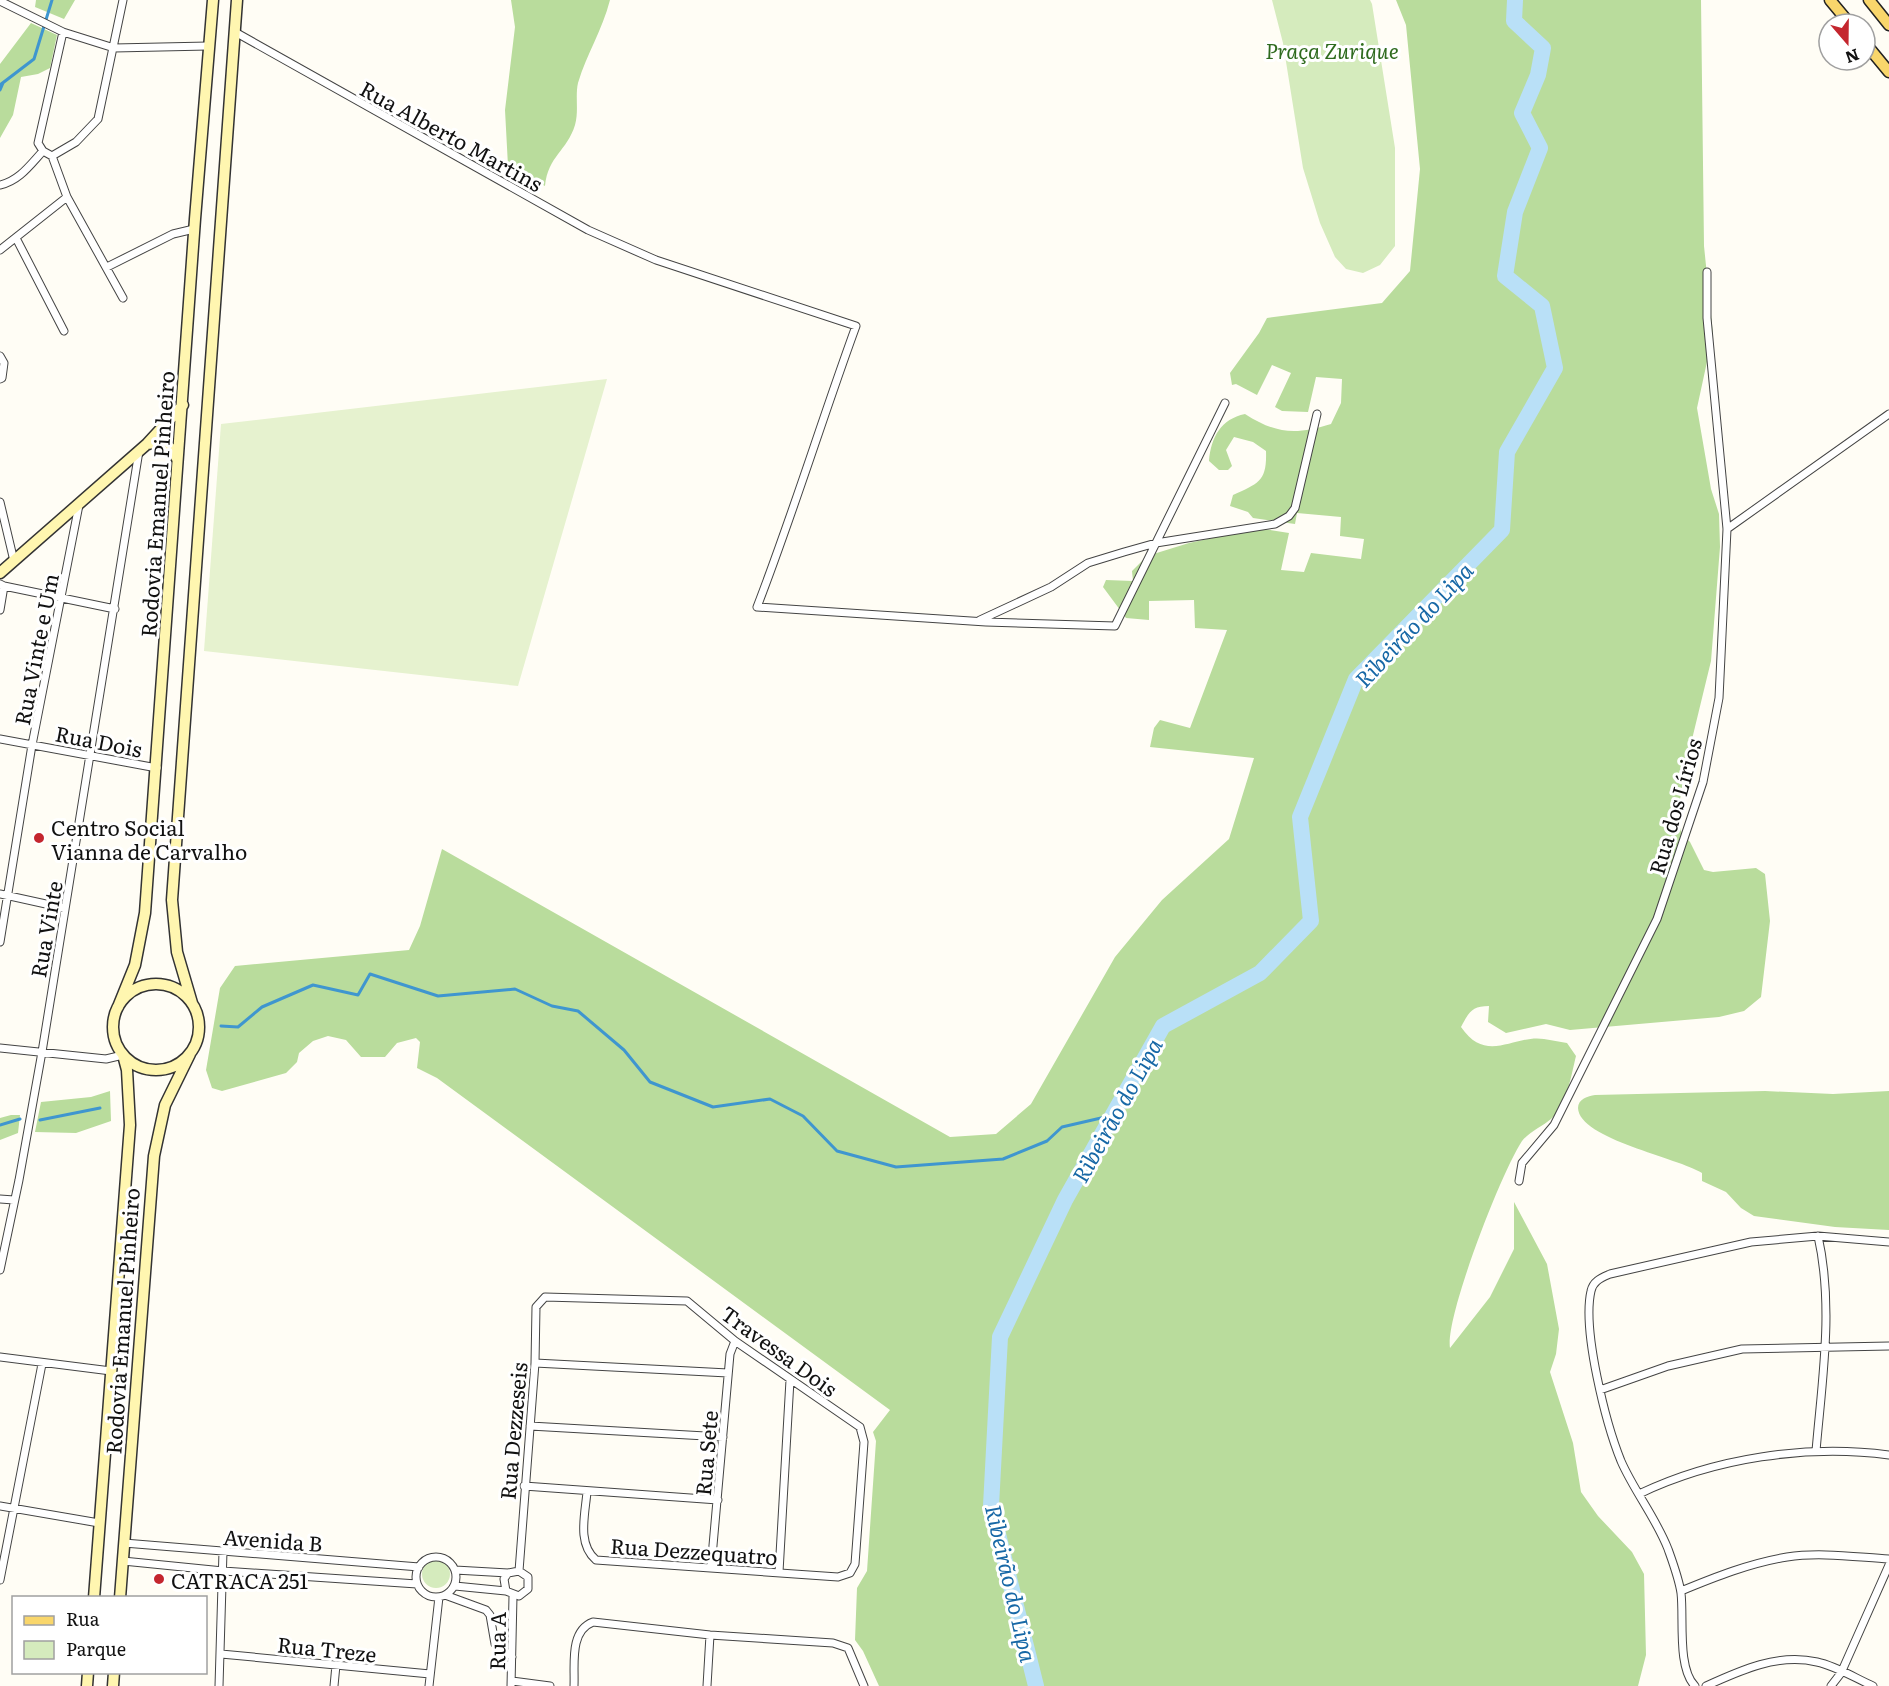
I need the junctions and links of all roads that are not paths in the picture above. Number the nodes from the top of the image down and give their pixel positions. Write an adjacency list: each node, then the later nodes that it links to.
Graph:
1 (123, 0): 12 (street)
2 (213, 0): 11 (main road, Rodovia Emanuel Pinheiro)
3 (237, 0): 10 (main road, Rodovia Emanuel Pinheiro)
4 (1830, 0): 7 (main road)
5 (1869, 0): 8 (main road)
6 (0, 2): 9 (street)
7 (1840, 12)
8 (1889, 25)
9 (63, 32): 12 (street); 15 (street)
10 (235, 32): 44 (street, Rua Alberto Martins); 52 (main road, Rodovia Emanuel Pinheiro)
11 (208, 46): 12 (street); 19 (main road, Rodovia Emanuel Pinheiro)
12 (114, 48): 16 (street)
13 (1877, 58): 14 (main road)
14 (1889, 72)
15 (43, 151): 16 (street); 17 (street)
16 (52, 156): 18 (street)
17 (0, 185)
18 (67, 197): 20 (street); 22 (street)
19 (194, 229): 22 (street); 29 (main road, Rodovia Emanuel Pinheiro)
20 (16, 238): 21 (street); 25 (street)
21 (0, 249)
22 (107, 267): 24 (street)
23 (1707, 272): 36 (street, Rua dos Lírios)
24 (123, 298)
25 (64, 331)
26 (0, 356): 27 (street)
27 (0, 379)
28 (1225, 403): 37 (street)
29 (183, 405): 32 (main road); 33 (main road, Rodovia Emanuel Pinheiro)
30 (1317, 414): 37 (street)
31 (1889, 414): 36 (street)
32 (143, 448): 33 (main road); 35 (main road); 42 (street, Rua Vinte)
33 (177, 459): 48 (main road, Rodovia Emanuel Pinheiro)
34 (0, 502): 38 (street)
35 (79, 505): 38 (main road); 41 (street, Rua Vinte e Um)
36 (1727, 529): 58 (street, Rua dos Lírios)
37 (1156, 543): 44 (street); 44 (street)
38 (14, 561): 39 (main road)
39 (0, 573)
40 (2, 585): 41 (street); 43 (street)
41 (63, 598): 42 (street); 46 (street, Rua Vinte e Um)
42 (115, 609): 47 (street, Rua Vinte)
43 (0, 610)
44 (975, 621)
45 (0, 738): 46 (street, Rua Dois)
46 (32, 745): 47 (street, Rua Dois); 49 (street, Rua Vinte e Um)
47 (91, 756): 48 (street, Rua Dois); 50 (street, Rua Vinte)
48 (157, 768): 53 (main road, Rodovia Emanuel Pinheiro)
49 (4, 895): 50 (street); 51 (street, Rua Vinte e Um)
50 (64, 908): 55 (street, Rua Vinte)
51 (0, 942)
52 (192, 1003): 53 (main road); 56 (main road)
53 (118, 1007): 57 (main road)
54 (0, 1048): 55 (street)
55 (42, 1052): 57 (street); 60 (street, Rua Vinte)
56 (190, 1054): 57 (main road); 86 (main road, Rodovia Emanuel Pinheiro)
57 (123, 1055): 71 (main road, Rodovia Emanuel Pinheiro)
58 (1520, 1181)
59 (0, 1199): 60 (street)
60 (14, 1200): 63 (street, Rua Vinte)
61 (1818, 1236): 62 (street); 67 (street); 74 (street)
62 (1889, 1242)
63 (0, 1270)
64 (545, 1297): 65 (street, Travessa Dois); 70 (street, Rua Dezzeseis)
65 (735, 1341): 72 (street, Rua Sete); 73 (street, Travessa Dois)
66 (1889, 1346): 67 (street)
67 (1826, 1347): 74 (street); 77 (street)
68 (0, 1357): 69 (street)
69 (42, 1364): 71 (street); 84 (street)
70 (534, 1364): 72 (street); 75 (street, Rua Dezzeseis)
71 (111, 1371): 85 (main road, Rodovia Emanuel Pinheiro)
72 (728, 1373): 76 (street, Rua Sete)
73 (790, 1380): 90 (street, Travessa Dois); 97 (street)
74 (1600, 1390): 81 (street)
75 (530, 1426): 76 (street); 79 (street, Rua Dezzeseis)
76 (723, 1437): 82 (street, Rua Sete)
77 (1816, 1452): 78 (street); 81 (street)
78 (1889, 1455)
79 (524, 1486): 80 (street); 96 (street, Rua Dezzeseis)
80 (587, 1492): 82 (street); 93 (street, Rua Dezzequatro)
81 (1639, 1494): 103 (street)
82 (718, 1500): 93 (street, Rua Sete)
83 (0, 1506): 84 (street)
84 (13, 1509): 85 (street); 99 (street)
85 (99, 1523): 104 (main road, Rodovia Emanuel Pinheiro)
86 (124, 1543): 87 (street, Avenida B); 89 (main road, Rodovia Emanuel Pinheiro)
87 (223, 1551): 92 (street, Avenida B); 95 (street)
88 (1889, 1559): 103 (street)
89 (123, 1561): 95 (street, Avenida B); 105 (main road, Rodovia Emanuel Pinheiro)
90 (855, 1564): 97 (street, Rua Dezzequatro)
91 (1889, 1565): 112 (street)
92 (419, 1567): 94 (street, Avenida B); 100 (street)
93 (711, 1569): 97 (street, Rua Dezzequatro)
94 (455, 1570): 98 (street); 101 (street)
95 (223, 1571): 100 (street, Avenida B); 109 (street)
96 (519, 1571): 98 (street); 107 (street)
97 (779, 1572)
98 (508, 1573): 102 (street)
99 (0, 1580)
100 (417, 1584): 106 (street, Avenida B)
101 (454, 1586): 102 (street); 106 (street)
102 (506, 1591): 107 (street)
103 (1681, 1591): 122 (street)
104 (94, 1596)
105 (120, 1596)
106 (442, 1596): 110 (street, Avenida B); 113 (street)
107 (513, 1596): 110 (street, Rua A)
108 (710, 1635): 119 (street); 120 (street); 121 (street)
109 (221, 1654): 111 (street, Rua Treze); 115 (street)
110 (512, 1657): 114 (street, Rua A)
111 (336, 1665): 113 (street, Rua Treze); 116 (street)
112 (1841, 1672): 123 (street); 124 (street); 125 (street)
113 (430, 1674): 117 (street)
114 (511, 1684): 118 (street)
115 (219, 1686)
116 (334, 1686)
117 (429, 1686)
118 (550, 1686)
119 (574, 1686)
120 (707, 1686)
121 (864, 1686)
122 (1695, 1686)
123 (1706, 1686)
124 (1832, 1686)
125 (1873, 1686)

